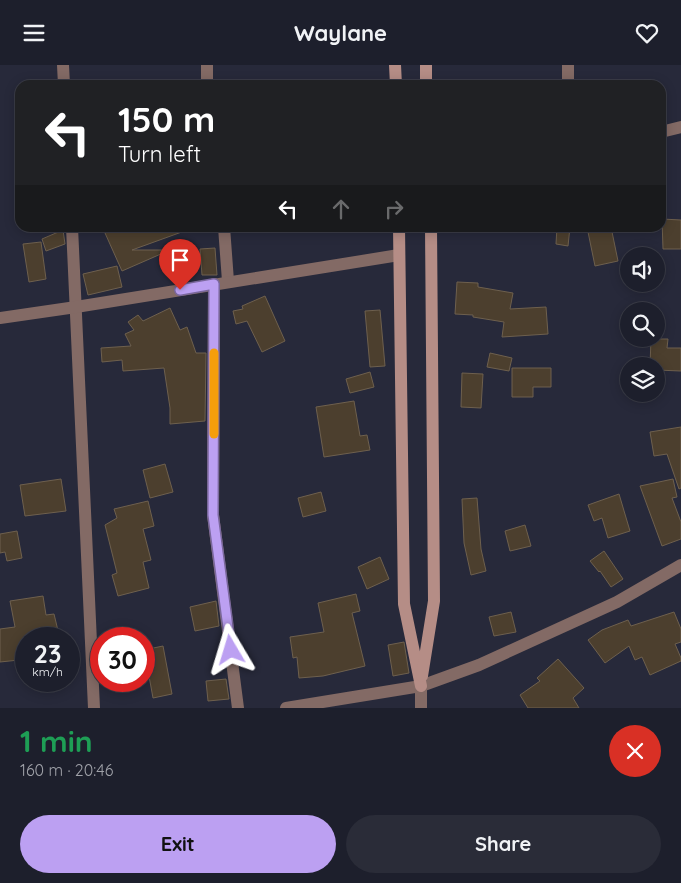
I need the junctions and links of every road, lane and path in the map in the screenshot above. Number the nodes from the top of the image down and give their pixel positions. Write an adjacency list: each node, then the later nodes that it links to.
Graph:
1 (63, 65): 6 (street)
2 (207, 65): 7 (street)
3 (395, 65): 8 (main road)
4 (426, 65): 9 (main road)
5 (568, 65): 10 (street)
6 (64, 80)
7 (207, 80)
8 (396, 80)
9 (426, 80)
10 (568, 80)
11 (681, 127): 12 (street)
12 (666, 131)
13 (72, 232): 20 (street)
14 (224, 232): 18 (street)
15 (399, 232): 17 (main road)
16 (431, 232): 23 (main road)
17 (400, 255): 18 (street); 23 (main road)
18 (228, 281): 19 (street)
19 (214, 284): 20 (street); 25 (street)
20 (76, 307): 21 (street); 24 (street)
21 (0, 318)
22 (681, 565): 23 (street)
23 (421, 686): 26 (street); 27 (street)
24 (94, 708)
25 (238, 708)
26 (286, 708)
27 (422, 708)

